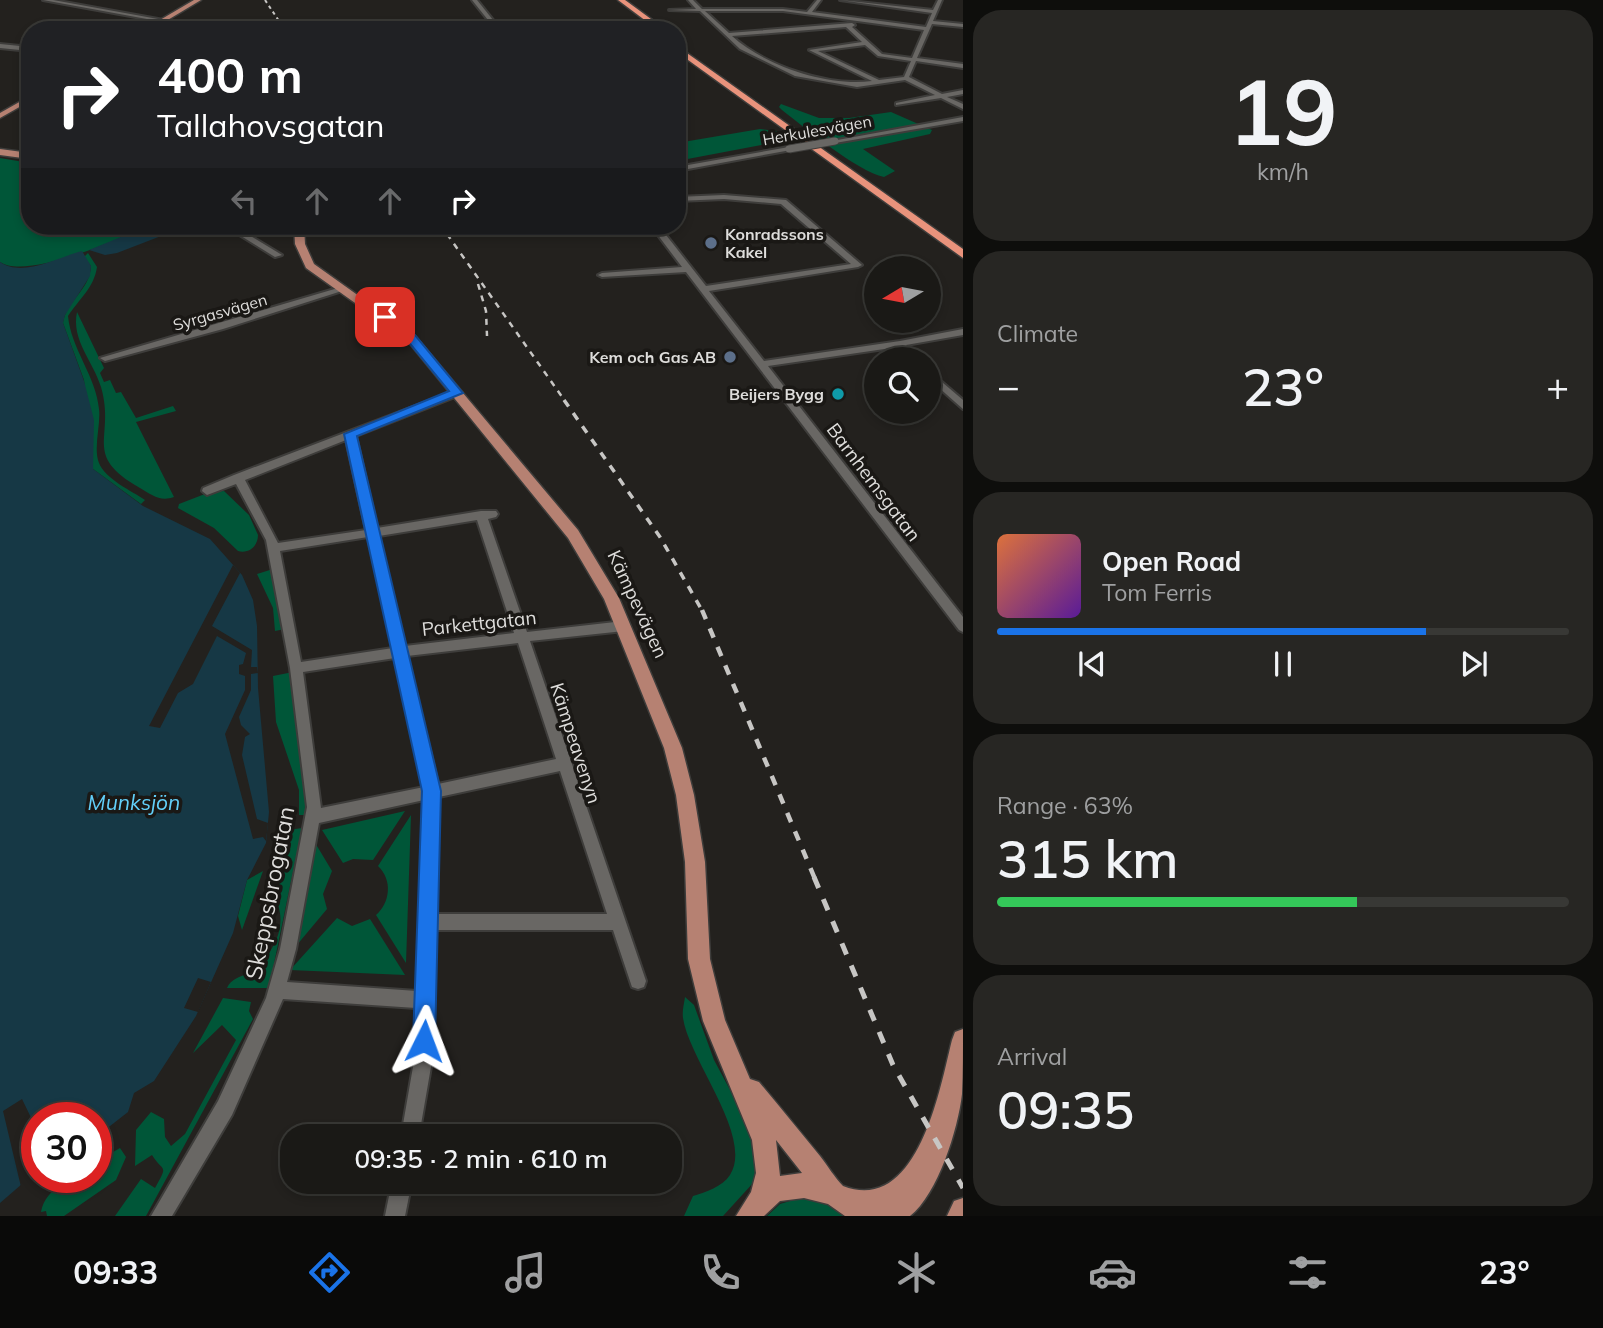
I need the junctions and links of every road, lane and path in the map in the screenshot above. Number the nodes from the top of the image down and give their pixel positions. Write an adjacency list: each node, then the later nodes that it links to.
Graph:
1 (45, 0): 11 (street)
2 (88, 0): 11 (street)
3 (198, 0): 18 (main road)
4 (474, 0): 21 (street)
5 (612, 0): 22 (highway)
6 (621, 0): 23 (highway)
7 (690, 0): 12 (street)
8 (819, 0): 16 (street)
9 (842, 0): 15 (street)
10 (940, 0): 15 (street)
11 (78, 5): 18 (street)
12 (699, 9): 13 (street); 14 (street); 30 (street)
13 (744, 9): 16 (street); 17 (street)
14 (671, 10)
15 (935, 12): 24 (street)
16 (809, 13): 19 (street)
17 (753, 16)
18 (162, 20): 20 (street)
19 (857, 20): 26 (street); 28 (street)
20 (168, 21)
21 (492, 21)
22 (641, 21)
23 (650, 21)
24 (931, 22): 27 (street); 28 (street)
25 (763, 24): 29 (street)
26 (847, 25): 29 (street); 31 (street)
27 (962, 26)
28 (927, 29): 36 (street)
29 (772, 31): 30 (street)
30 (727, 35): 39 (street)
31 (866, 43): 36 (street); 39 (street)
32 (0, 46): 34 (street)
33 (686, 46): 54 (highway)
34 (21, 48)
35 (686, 55): 55 (highway)
36 (913, 61): 37 (street); 38 (street)
37 (962, 66)
38 (906, 78): 39 (street); 41 (street)
39 (878, 82)
40 (962, 92): 41 (street)
41 (942, 96): 43 (street); 44 (street)
42 (21, 103): 45 (main road)
43 (898, 104)
44 (962, 107)
45 (0, 116)
46 (962, 118): 49 (street, Herkulesvägen, bridge)
47 (0, 152): 48 (main road)
48 (21, 155)
49 (686, 167)
50 (686, 199): 59 (street)
51 (244, 235): 56 (street)
52 (299, 235): 60 (main road, Kämpevägen)
53 (662, 235): 57 (street, Barnhemsgatan)
54 (962, 245)
55 (962, 255)
56 (278, 256)
57 (688, 269): 58 (street); 59 (street, Barnhemsgatan)
58 (602, 275)
59 (704, 289): 65 (street, Barnhemsgatan)
60 (341, 290): 64 (street, Syrgasvägen); 67 (main road, Kämpevägen)
61 (962, 332): 62 (street)
62 (900, 344): 63 (street); 65 (street)
63 (903, 347)
64 (105, 358)
65 (762, 365): 75 (street, Barnhemsgatan)
66 (941, 385): 68 (street)
67 (457, 393): 69 (street); 74 (main road, Kämpevägen)
68 (962, 407)
69 (350, 434): 70 (street); 72 (street)
70 (239, 478): 71 (street); 73 (street, Skeppsbrogatan)
71 (207, 491)
72 (374, 532): 73 (street); 76 (street, Kämpeavenyn); 77 (street)
73 (274, 548): 78 (street, Skeppsbrogatan)
74 (624, 626): 76 (street, Parkettgatan); 88 (main road, Kämpevägen)
75 (962, 627)
76 (521, 638): 77 (street, Parkettgatan); 79 (street, Kämpeavenyn)
77 (400, 651): 78 (street, Parkettgatan); 80 (street)
78 (296, 668): 81 (street, Skeppsbrogatan)
79 (562, 764): 80 (street); 83 (street, Kämpeavenyn)
80 (432, 791): 81 (street); 82 (street)
81 (312, 817): 85 (street, Skeppsbrogatan)
82 (430, 922): 83 (street); 86 (street)
83 (615, 922): 84 (street, Kämpeavenyn)
84 (638, 981)
85 (277, 990): 86 (street); 95 (street, Skeppsbrogatan)
86 (426, 1000): 89 (street)
87 (962, 1040): 94 (main road)
88 (729, 1058): 90 (main road, Kämpevägen); 92 (main road, Kämpevägen)
89 (412, 1124)
90 (832, 1192): 92 (main road); 94 (main road)
91 (400, 1194): 96 (street)
92 (756, 1207)
93 (962, 1210): 97 (main road)
94 (861, 1213)
95 (161, 1216)
96 (396, 1216)
97 (960, 1216)

